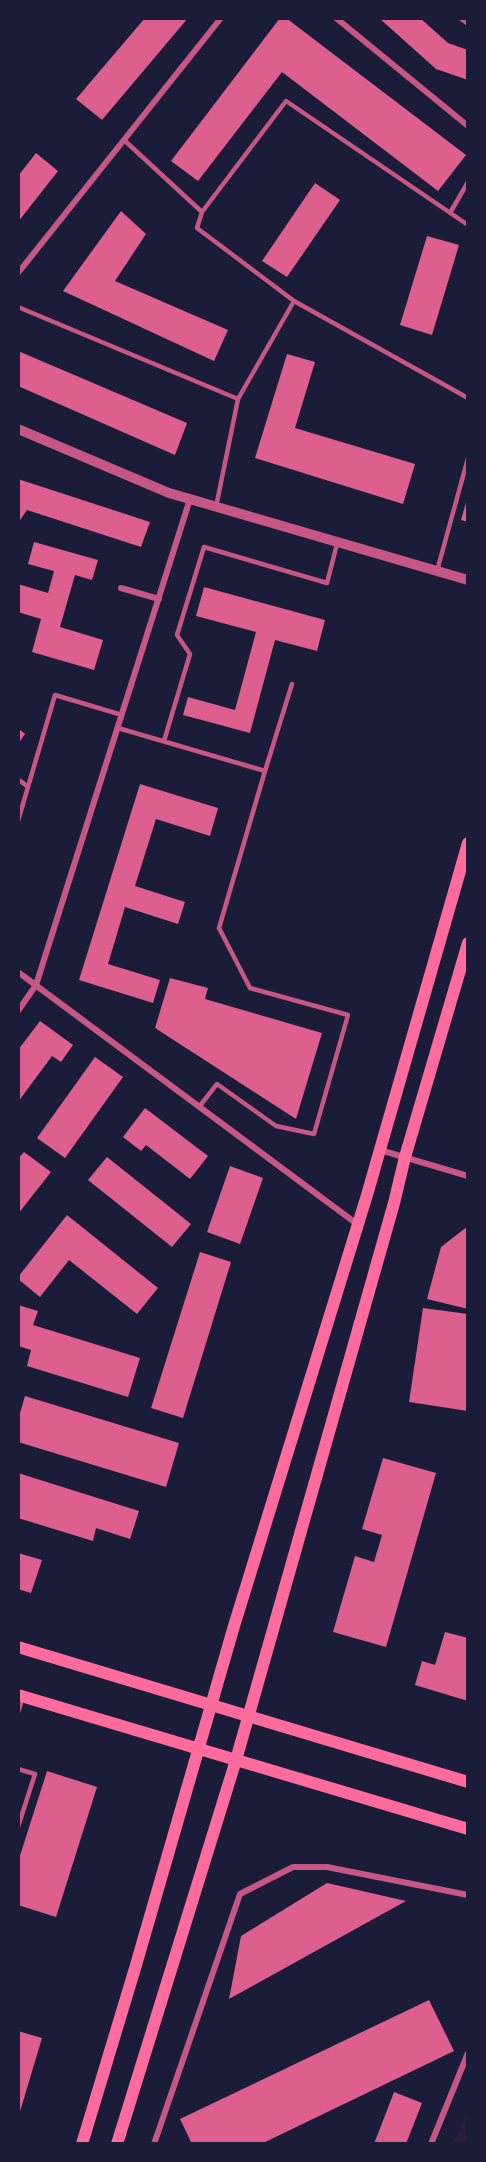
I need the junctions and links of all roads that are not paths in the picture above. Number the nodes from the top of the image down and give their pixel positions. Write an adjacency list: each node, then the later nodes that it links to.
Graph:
1 (221, 18): 6 (street)
2 (336, 18): 5 (street)
3 (460, 18): 4 (lane)
4 (468, 24)
5 (468, 126)
6 (124, 140): 8 (lane); 11 (street)
7 (468, 182): 9 (lane)
8 (202, 212): 9 (lane); 12 (lane)
9 (450, 213): 10 (lane)
10 (468, 225)
11 (18, 273)
12 (294, 301): 14 (lane); 15 (lane)
13 (18, 308): 15 (lane)
14 (468, 398)
15 (238, 399): 19 (lane)
16 (18, 429): 18 (street)
17 (468, 458): 21 (lane)
18 (190, 500): 19 (street); 24 (street)
19 (216, 507): 20 (street)
20 (338, 543): 21 (street); 28 (lane)
21 (437, 571): 22 (street)
22 (468, 580)
23 (121, 588): 24 (street)
24 (159, 599): 26 (street)
25 (292, 684): 29 (lane)
26 (122, 715): 27 (street); 31 (lane)
27 (118, 728): 28 (lane); 36 (street)
28 (164, 741): 29 (lane)
29 (265, 771): 38 (lane)
30 (18, 779): 31 (lane)
31 (28, 787): 32 (lane)
32 (18, 821)
33 (468, 843): 39 (main road)
34 (468, 943): 40 (main road)
35 (18, 972): 36 (street)
36 (36, 985): 37 (street); 38 (street)
37 (18, 1011)
38 (199, 1107): 42 (street)
39 (380, 1150): 40 (street); 42 (main road)
40 (405, 1157): 41 (street); 47 (main road)
41 (468, 1176)
42 (358, 1224): 45 (main road)
43 (18, 1647): 45 (main road)
44 (20, 1696): 46 (lane); 48 (main road)
45 (210, 1705): 47 (main road); 48 (main road)
46 (18, 1712)
47 (248, 1716): 49 (main road); 51 (main road)
48 (197, 1749): 49 (main road); 56 (main road)
49 (236, 1760): 53 (main road); 57 (main road)
50 (18, 1769): 52 (lane)
51 (468, 1782)
52 (18, 1827)
53 (468, 1829)
54 (468, 1895): 58 (street)
55 (468, 2053): 59 (street)
56 (82, 2144)
57 (117, 2144)
58 (154, 2144)
59 (431, 2144)

